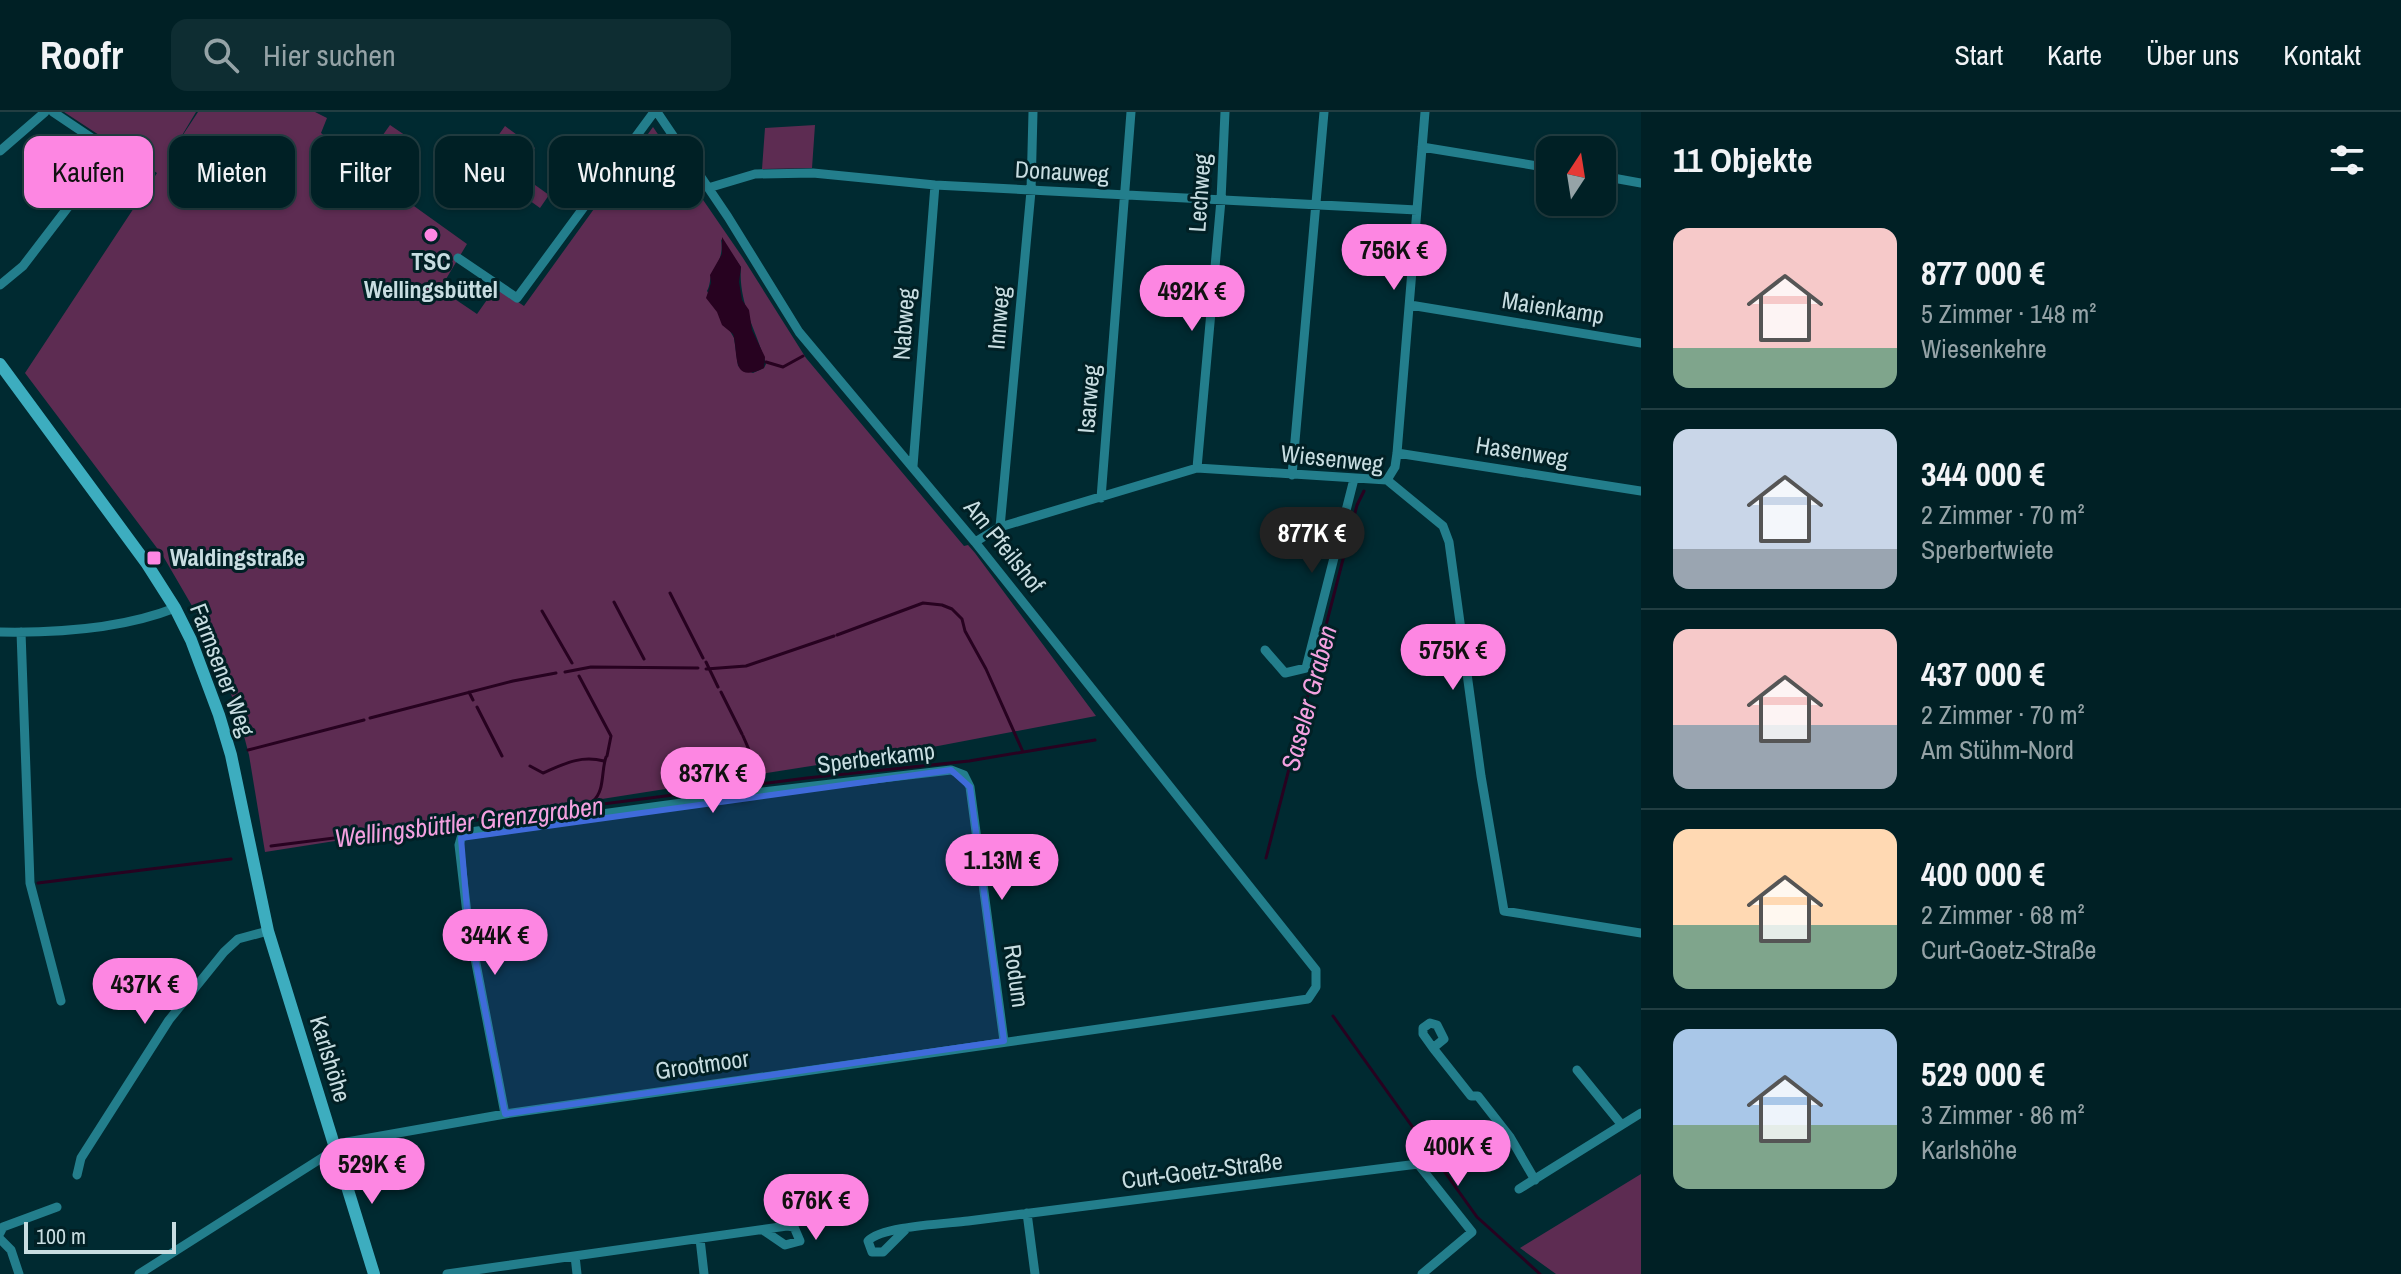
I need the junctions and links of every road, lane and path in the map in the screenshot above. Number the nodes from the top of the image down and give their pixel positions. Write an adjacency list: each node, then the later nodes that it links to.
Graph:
1 (45, 112): 10 (street)
2 (53, 112): 22 (street)
3 (655, 112): 15 (street, Am Pfeilshof); 21 (street)
4 (1033, 112): 16 (street, Innweg)
5 (1131, 112): 17 (street, Isarweg)
6 (1225, 112): 18 (street, Lechweg)
7 (1324, 112): 19 (street)
8 (1425, 112): 9 (street)
9 (1422, 147): 11 (street); 20 (street)
10 (0, 151)
11 (1536, 166)
12 (1616, 179): 13 (street)
13 (1641, 183)
14 (935, 185): 15 (street, Donauweg); 16 (street, Donauweg); 27 (street, Nabweg)
15 (708, 188): 27 (street, Am Pfeilshof)
16 (1031, 191): 17 (street, Donauweg); 34 (street, Innweg)
17 (1126, 196): 18 (street, Donauweg); 33 (street, Isarweg)
18 (1221, 200): 19 (street, Donauweg); 28 (street, Lechweg)
19 (1317, 205): 20 (street, Donauweg); 29 (street)
20 (1417, 210): 23 (street)
21 (458, 258)
22 (0, 285)
23 (1410, 305): 24 (street, Maienkamp); 26 (street)
24 (1641, 343)
25 (0, 364): 36 (main road, Farmsener Weg)
26 (1397, 453): 31 (street); 32 (street, Hasenweg)
27 (913, 466): 35 (street, Am Pfeilshof)
28 (1197, 468): 29 (street, Wiesenweg); 33 (street, Wiesenweg)
29 (1292, 475): 30 (street, Wiesenweg)
30 (1354, 479): 31 (street, Wiesenweg); 39 (street)
31 (1387, 480): 43 (street, Wiesenweg)
32 (1641, 491)
33 (1101, 498): 34 (street, Wiesenweg)
34 (1000, 527): 35 (street, Wiesenweg)
35 (975, 542): 44 (street, Am Pfeilshof)
36 (175, 608): 38 (street); 41 (main road, Farmsener Weg)
37 (0, 632): 38 (street)
38 (21, 632): 45 (street)
39 (1265, 650)
40 (964, 775): 46 (street, Rodum); 50 (street, Sperberkamp)
41 (251, 854): 42 (main road, Karlshöhe)
42 (268, 931): 52 (main road, Karlshöhe); 53 (street)
43 (1641, 933)
44 (1308, 999): 46 (street, Grootmoor)
45 (61, 1001)
46 (1004, 1041): 50 (street, Grootmoor)
47 (1433, 1048): 54 (street)
48 (1577, 1070): 51 (street)
49 (1641, 1113): 51 (street)
50 (505, 1114): 52 (street, Grootmoor)
51 (1621, 1124): 54 (street)
52 (335, 1148): 64 (street, Grootmoor); 65 (main road, Karlshöhe)
53 (77, 1175)
54 (1535, 1180): 55 (street)
55 (1519, 1189)
56 (57, 1207): 60 (street)
57 (1027, 1213): 59 (street, Curt-Goetz-Straße); 69 (street); 70 (street, Curt-Goetz-Straße)
58 (763, 1230): 61 (street)
59 (905, 1230)
60 (0, 1236): 63 (street)
61 (700, 1239): 62 (street); 68 (street)
62 (575, 1256): 66 (street); 67 (street)
63 (19, 1274)
64 (139, 1274)
65 (374, 1274)
66 (447, 1274)
67 (577, 1274)
68 (704, 1274)
69 (1035, 1274)
70 (1422, 1274)

